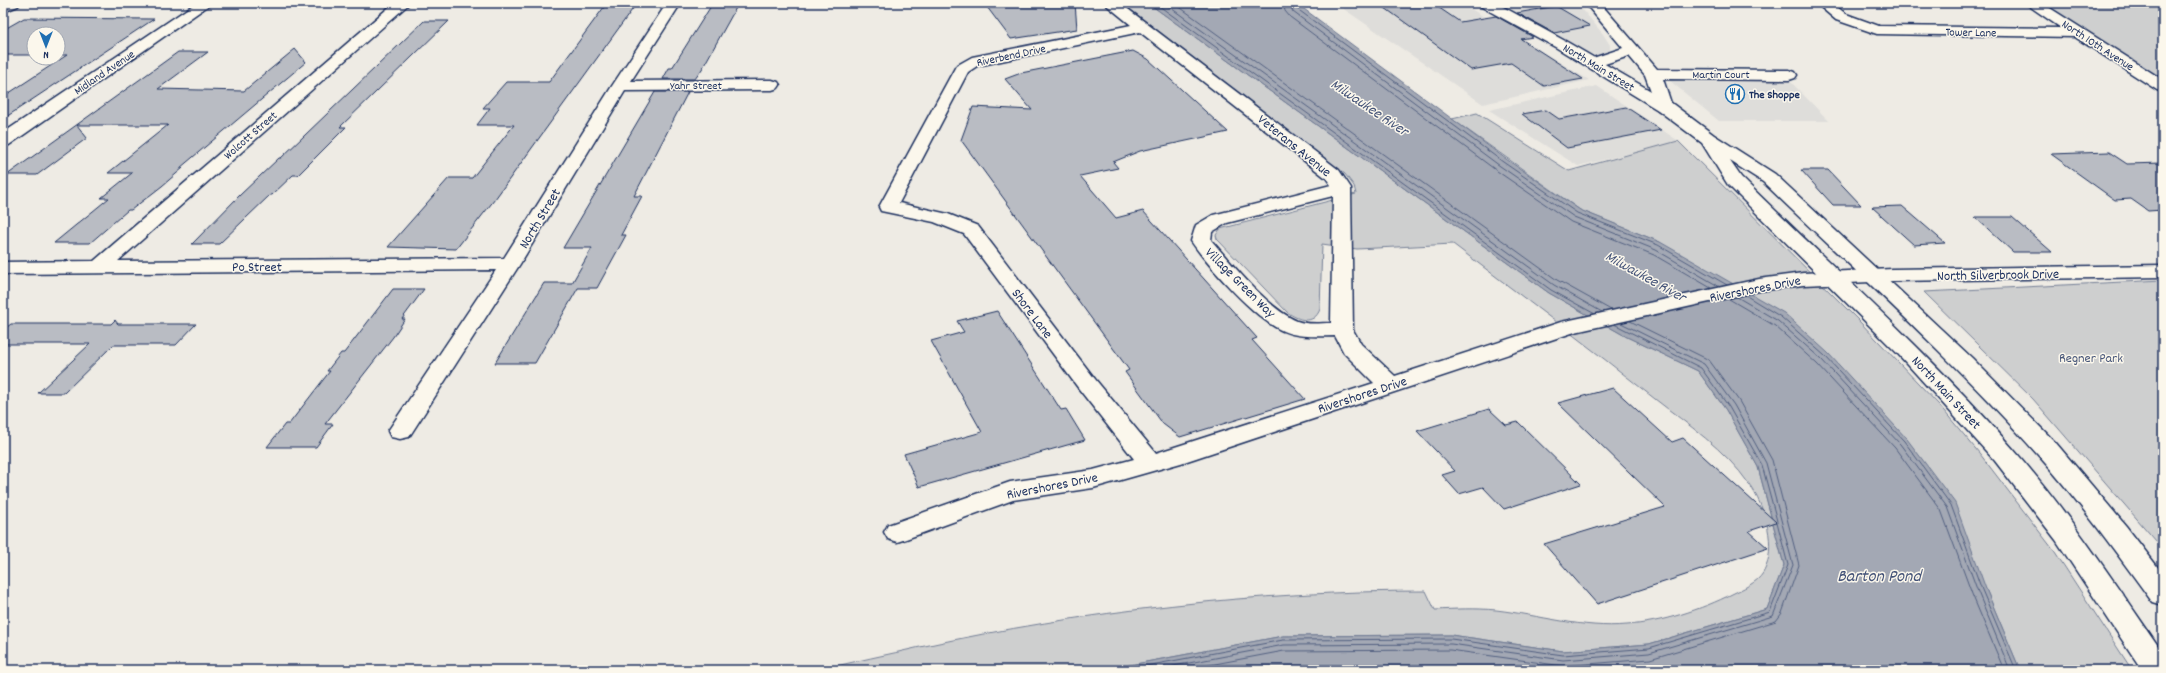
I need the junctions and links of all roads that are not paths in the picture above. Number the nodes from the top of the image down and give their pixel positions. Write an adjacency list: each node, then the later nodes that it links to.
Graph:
1 (13, 3): 10 (street)
2 (205, 3): 22 (street, Midland Avenue)
3 (403, 3): 27 (street, Wolcott Street)
4 (674, 3): 18 (street, North Street)
5 (1111, 3): 11 (street, Veterans Avenue)
6 (1485, 3): 14 (street, North Main Street)
7 (1592, 3): 13 (street)
8 (1823, 3): 12 (street, Tower Lane)
9 (2032, 3): 12 (street, North 10th Avenue)
10 (3, 8)
11 (1144, 27): 23 (street, Veterans Avenue); 24 (street, Riverbend Drive)
12 (2078, 33): 19 (street, North 10th Avenue)
13 (1632, 50): 14 (street); 15 (street)
14 (1593, 63): 20 (street, North Main Street)
15 (1653, 74): 16 (street, Martin Court); 20 (street)
16 (1789, 75)
17 (772, 85): 18 (street, Yahr Street)
18 (620, 86): 25 (street, North Street)
19 (2163, 87)
20 (1664, 106): 21 (street, North Main Street)
21 (1708, 139): 29 (street, North Main Street); 30 (street, North Main Street)
22 (3, 141)
23 (1342, 188): 31 (street, Veterans Avenue); 31 (street, Village Green Way)
24 (888, 207): 34 (street, Shore Lane)
25 (510, 264): 27 (street, Po Street); 33 (street, North Street)
26 (3, 268): 27 (street, Po Street)
27 (98, 268)
28 (2163, 271): 29 (street, North Silverbrook Drive)
29 (1872, 276): 30 (street, North Silverbrook Drive); 36 (street, North Main Street)
30 (1833, 277): 32 (street, Rivershores Drive); 37 (street, North Main Street)
31 (1342, 330): 32 (street, Veterans Avenue)
32 (1390, 385): 34 (street, Rivershores Drive)
33 (400, 431)
34 (1151, 463): 35 (street, Rivershores Drive)
35 (897, 532)
36 (2163, 595)
37 (2158, 670)

